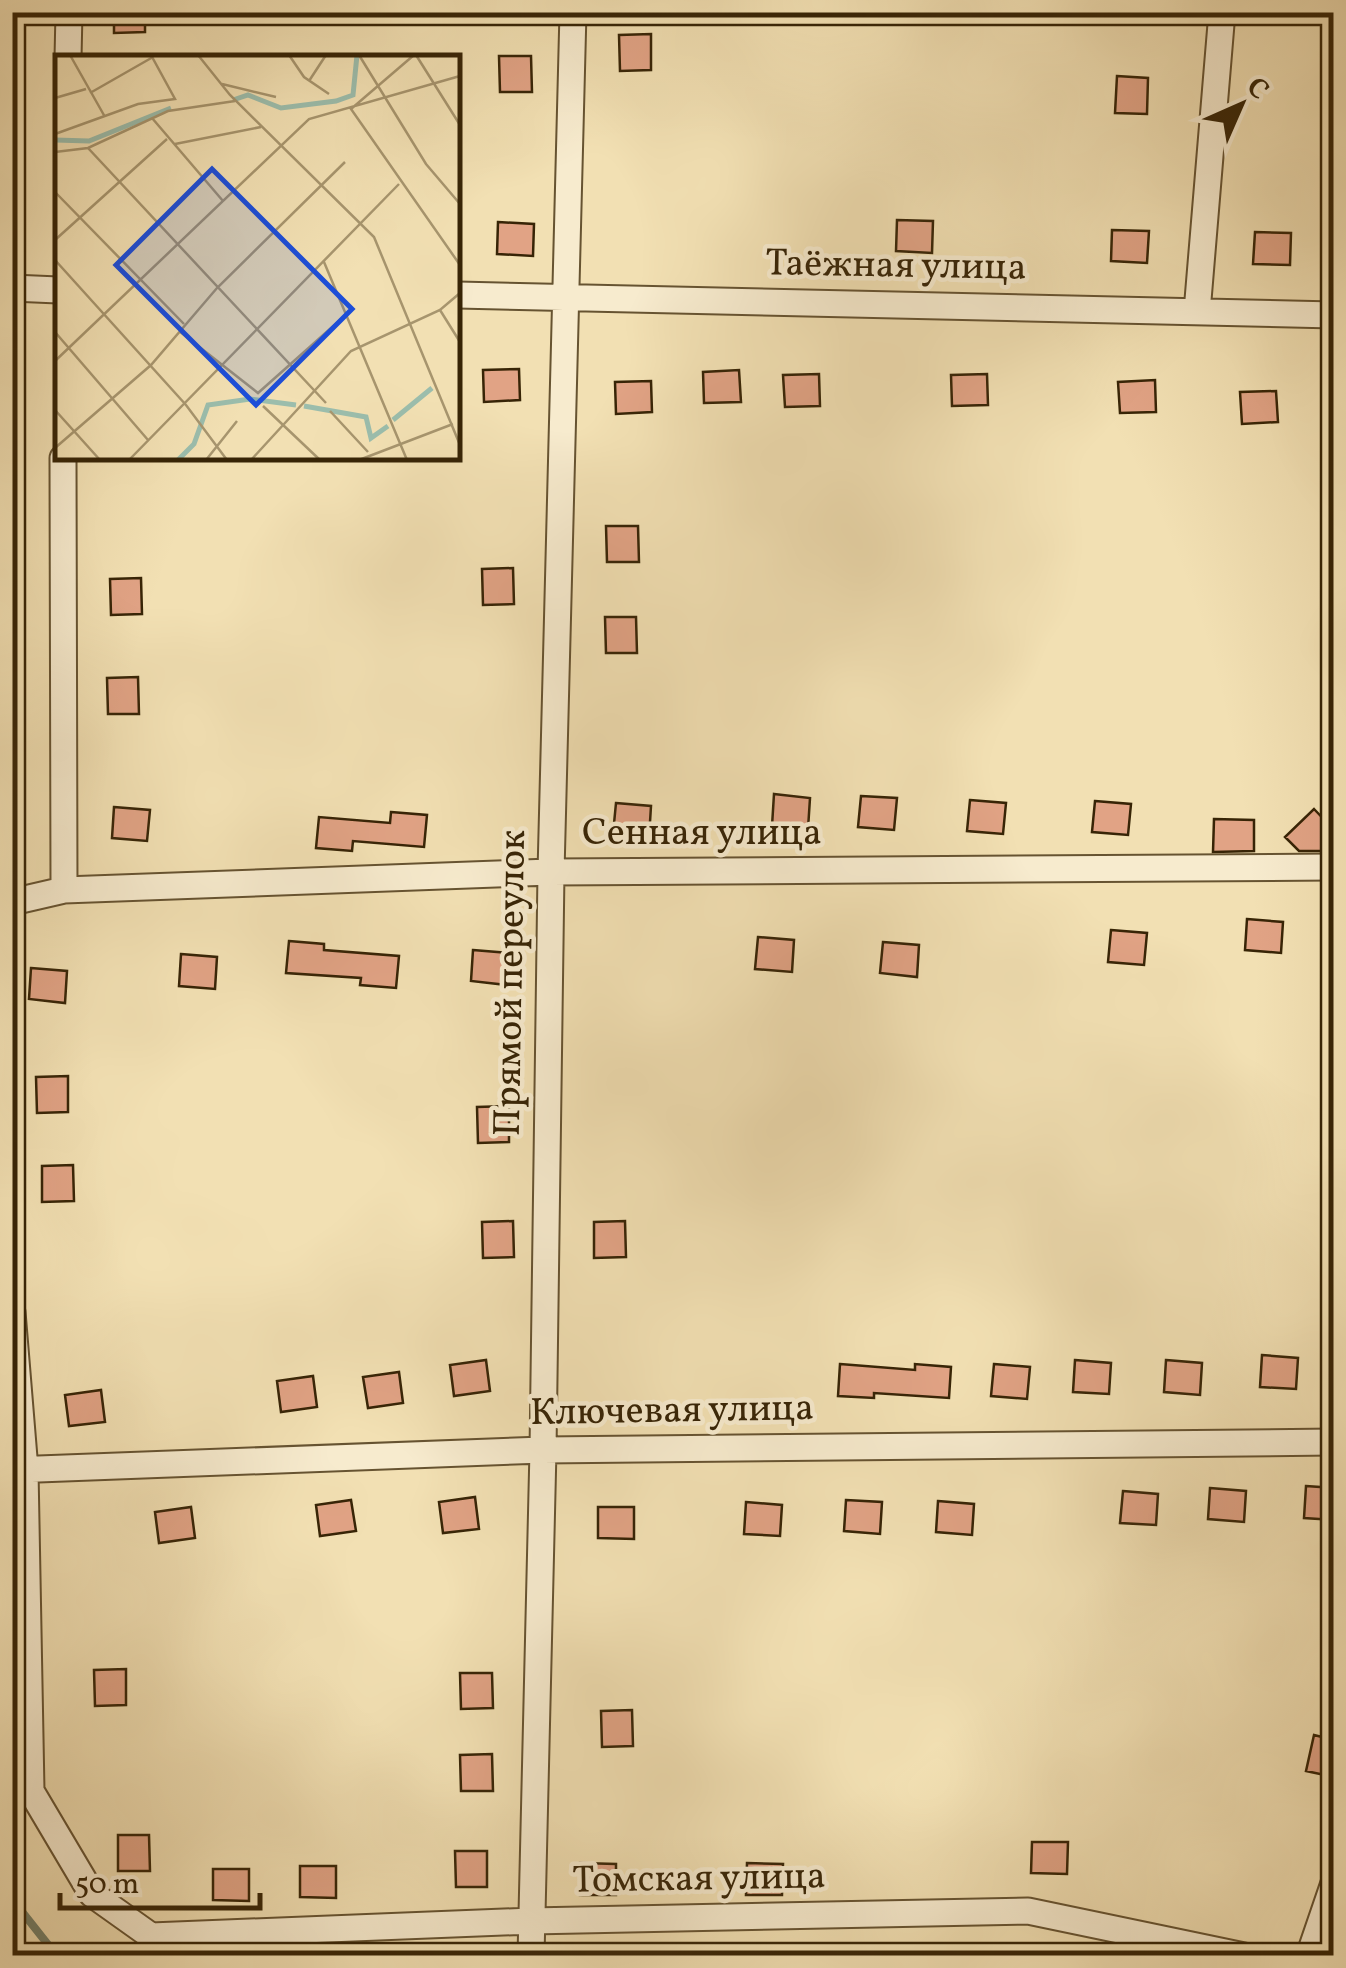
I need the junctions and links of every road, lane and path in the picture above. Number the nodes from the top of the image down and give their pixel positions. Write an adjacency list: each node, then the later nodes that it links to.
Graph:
1 (69, 12): 4 (street)
2 (574, 12): 8 (street, Прямой переулок)
3 (1222, 12): 9 (street)
4 (68, 55)
5 (12, 288): 6 (street)
6 (55, 290)
7 (460, 295): 8 (street, Таёжная улица)
8 (564, 296): 9 (street, Таёжная улица); 13 (street, Прямой переулок)
9 (1198, 312): 10 (street, Таёжная улица)
10 (1334, 315)
11 (63, 460): 14 (street)
12 (1334, 867): 13 (street, Сенная улица)
13 (550, 872): 14 (street, Сенная улица); 18 (street, Прямой переулок)
14 (64, 890): 15 (street, Сенная улица)
15 (12, 902)
16 (12, 1312): 19 (street)
17 (1334, 1442): 18 (street, Ключевая улица)
18 (543, 1450): 19 (street, Ключевая улица); 21 (street, Прямой переулок)
19 (19, 1470): 21 (street, Томская улица)
20 (1334, 1882): 24 (street)
21 (531, 1921): 22 (street, Прямой переулок); 23 (street, Томская улица)
22 (531, 1956)
23 (1244, 1956)
24 (1309, 1956)

